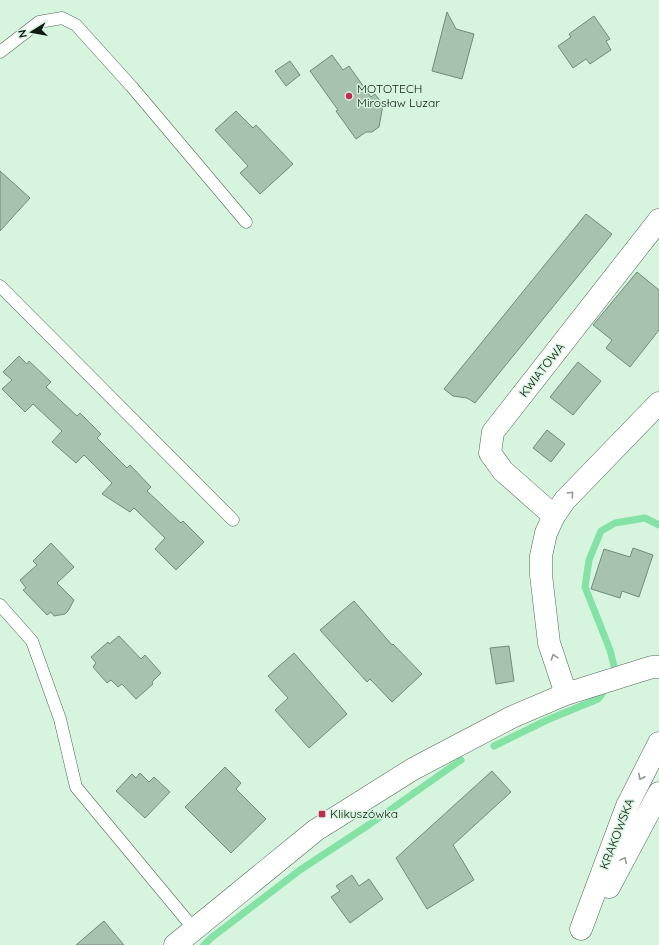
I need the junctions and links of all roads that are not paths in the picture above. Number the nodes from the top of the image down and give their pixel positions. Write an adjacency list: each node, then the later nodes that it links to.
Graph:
1 (0, 52): 3 (lane)
2 (659, 220): 6 (street, KWIATOWA)
3 (246, 222)
4 (0, 286): 7 (lane)
5 (659, 403): 6 (street, one-way to 5)
6 (554, 516): 10 (street, one-way to 6)
7 (233, 520)
8 (0, 605): 13 (lane)
9 (659, 667): 10 (street)
10 (566, 694): 13 (street)
11 (659, 743): 14 (street, KRAKOWSKA, one-way to 14)
12 (659, 793): 14 (street, KRAKOWSKA, one-way to 12)
13 (194, 929): 15 (street)
14 (577, 937)
15 (175, 945)

